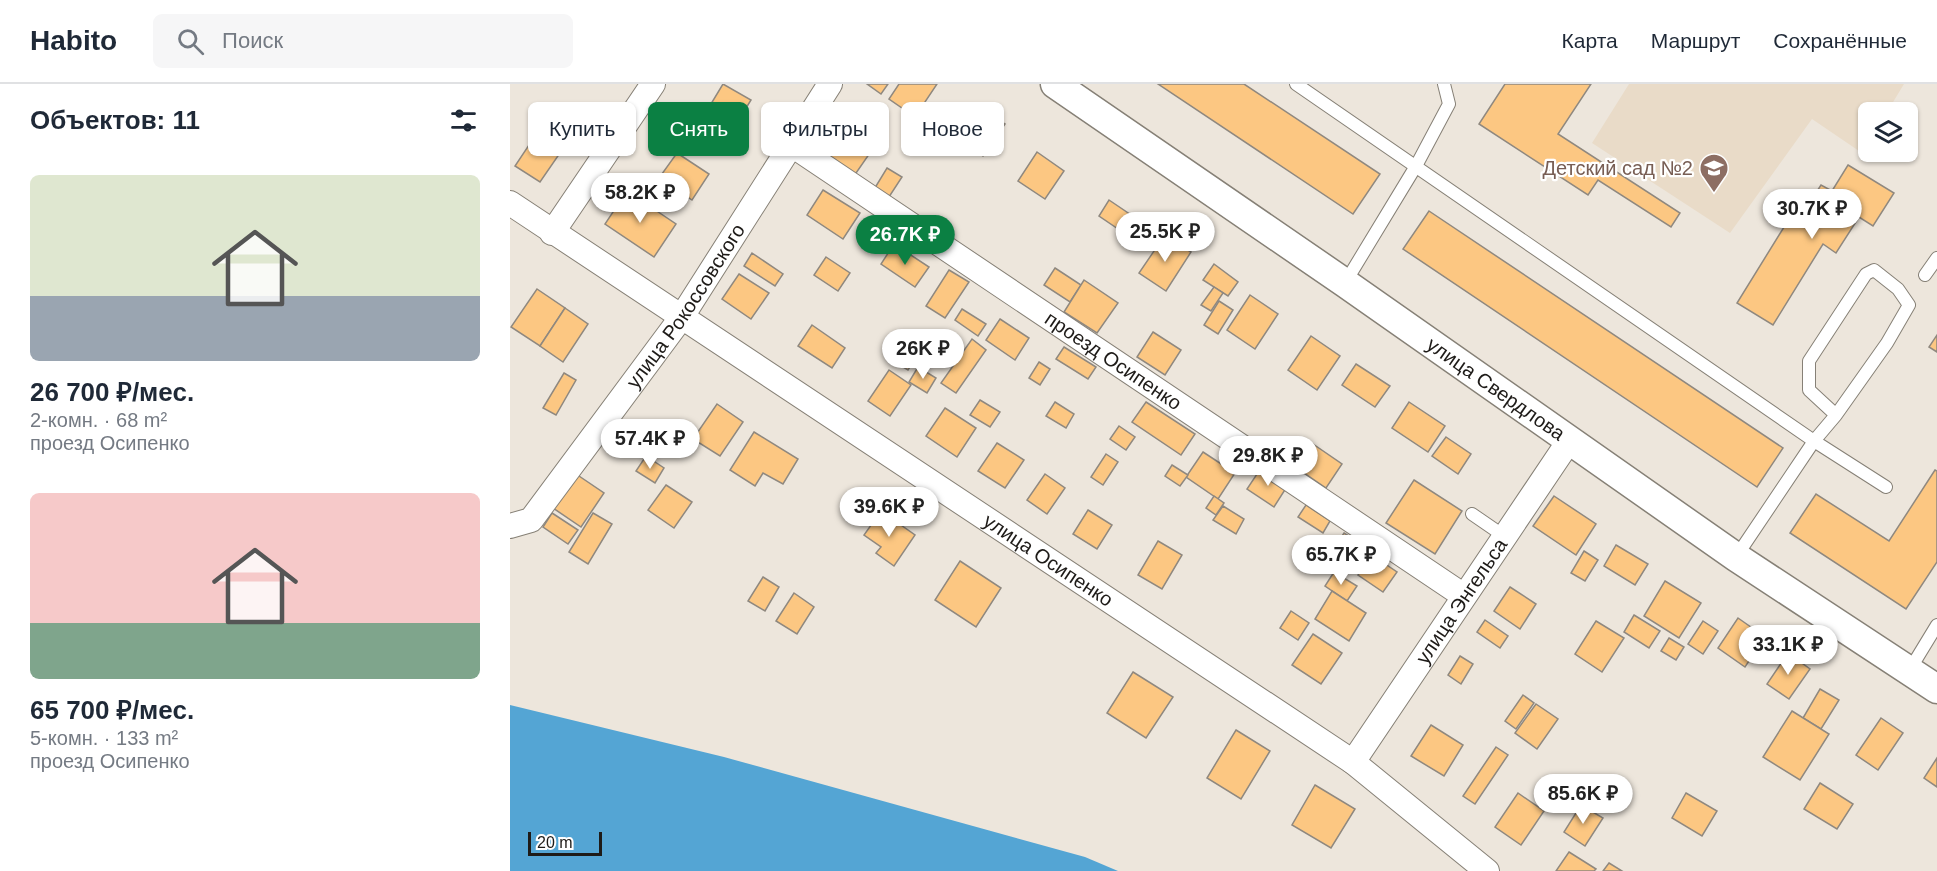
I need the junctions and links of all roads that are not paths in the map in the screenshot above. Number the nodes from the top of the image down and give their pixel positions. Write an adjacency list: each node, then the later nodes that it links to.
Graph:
1 (653, 84): 11 (street)
2 (830, 84): 6 (street, улица Рокоссовского)
3 (1055, 84): 14 (street, улица Свердлова)
4 (1296, 84): 9 (lane)
5 (1443, 84): 9 (lane)
6 (819, 102)
7 (785, 156): 15 (street, улица Рокоссовского)
8 (808, 156): 24 (street, проезд Осипенко)
9 (1416, 166): 14 (lane); 18 (lane)
10 (510, 203): 11 (street, улица Осипенко)
11 (552, 233): 15 (street, улица Осипенко)
12 (1937, 258): 13 (lane)
13 (1925, 275)
14 (1345, 283): 17 (street, улица Свердлова)
15 (681, 318): 21 (street, улица Рокоссовского); 28 (street, улица Осипенко)
16 (1836, 415): 16 (lane); 18 (lane)
17 (1569, 441): 22 (street, улица Энгельса); 23 (street, улица Свердлова)
18 (1814, 441): 19 (lane); 23 (lane)
19 (1886, 487)
20 (1472, 513): 22 (lane)
21 (521, 523)
22 (1504, 536): 24 (street, улица Энгельса)
23 (1736, 557): 26 (street, улица Свердлова)
24 (1464, 596): 28 (street, улица Энгельса)
25 (1937, 625): 26 (lane)
26 (1909, 671): 27 (street, улица Свердлова)
27 (1937, 689)
28 (1353, 762): 29 (street, улица Осипенко)
29 (1487, 871)

